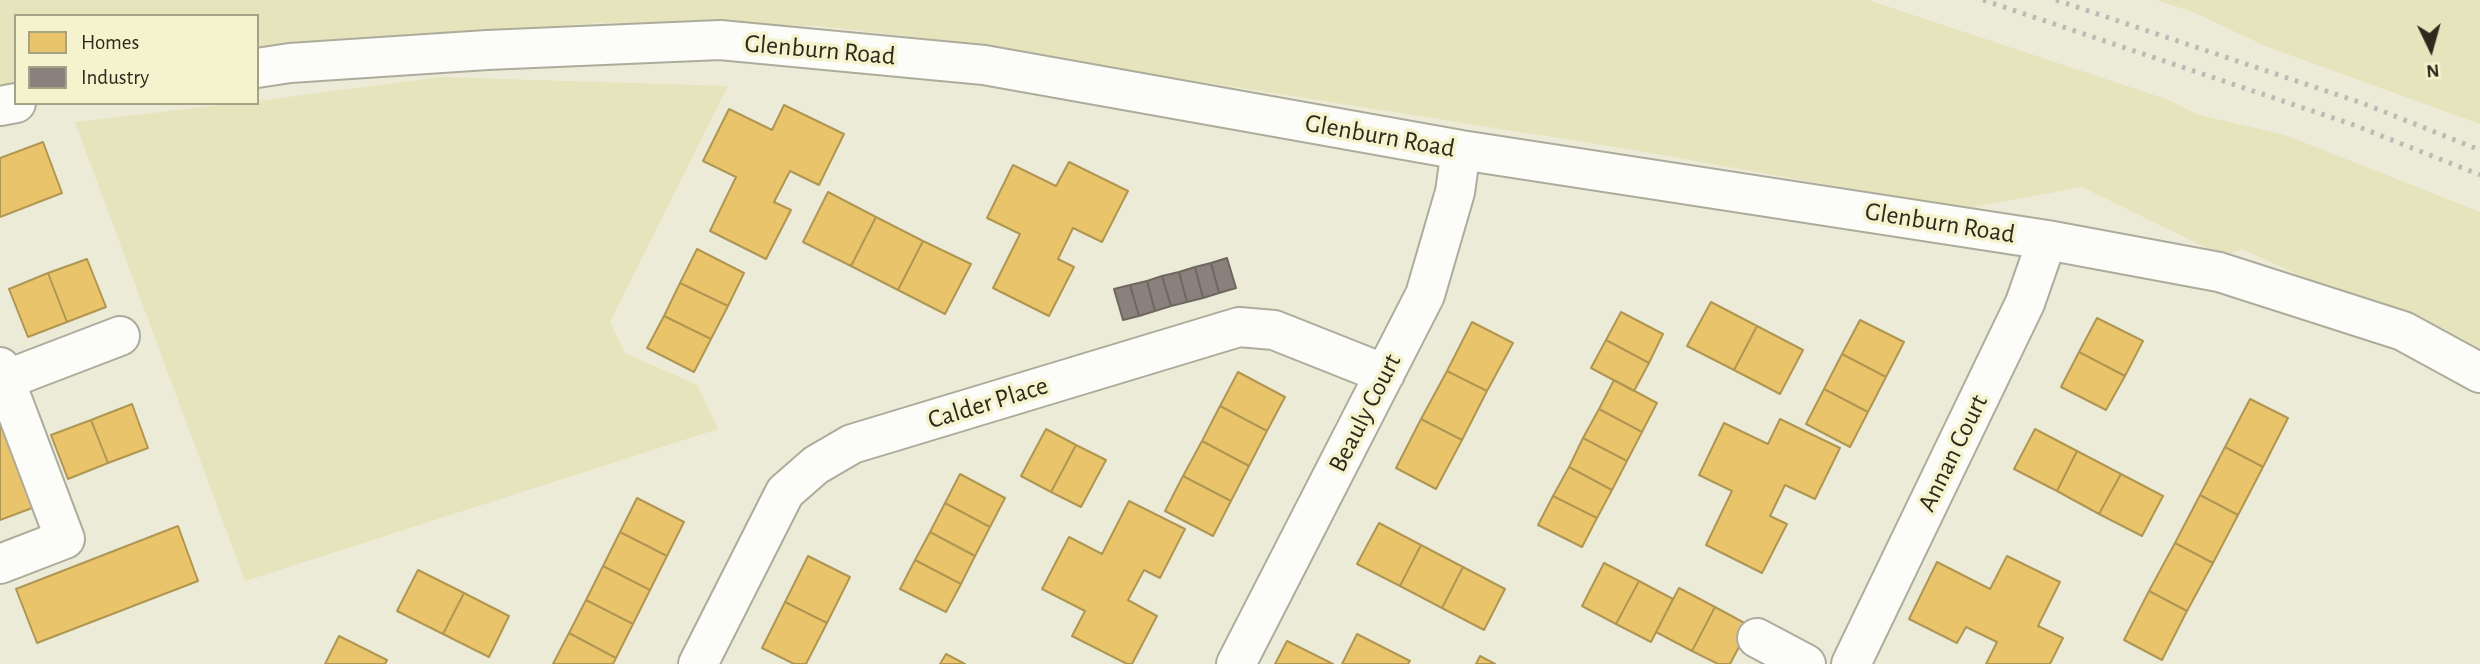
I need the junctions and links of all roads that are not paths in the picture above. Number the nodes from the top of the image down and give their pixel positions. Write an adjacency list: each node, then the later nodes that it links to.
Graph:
1 (259, 68): 2 (street, Glenburn Road)
2 (1461, 150): 3 (street, Glenburn Road); 7 (street, Beauly Court)
3 (2047, 240): 5 (street, Glenburn Road); 13 (street, Annan Court)
4 (120, 336): 6 (street)
5 (2480, 373)
6 (2, 374): 8 (street)
7 (1385, 374): 10 (street, Calder Place); 11 (street, Beauly Court)
8 (0, 564)
9 (1757, 638): 12 (street)
10 (698, 664)
11 (1236, 664)
12 (1806, 664)
13 (1851, 664)

